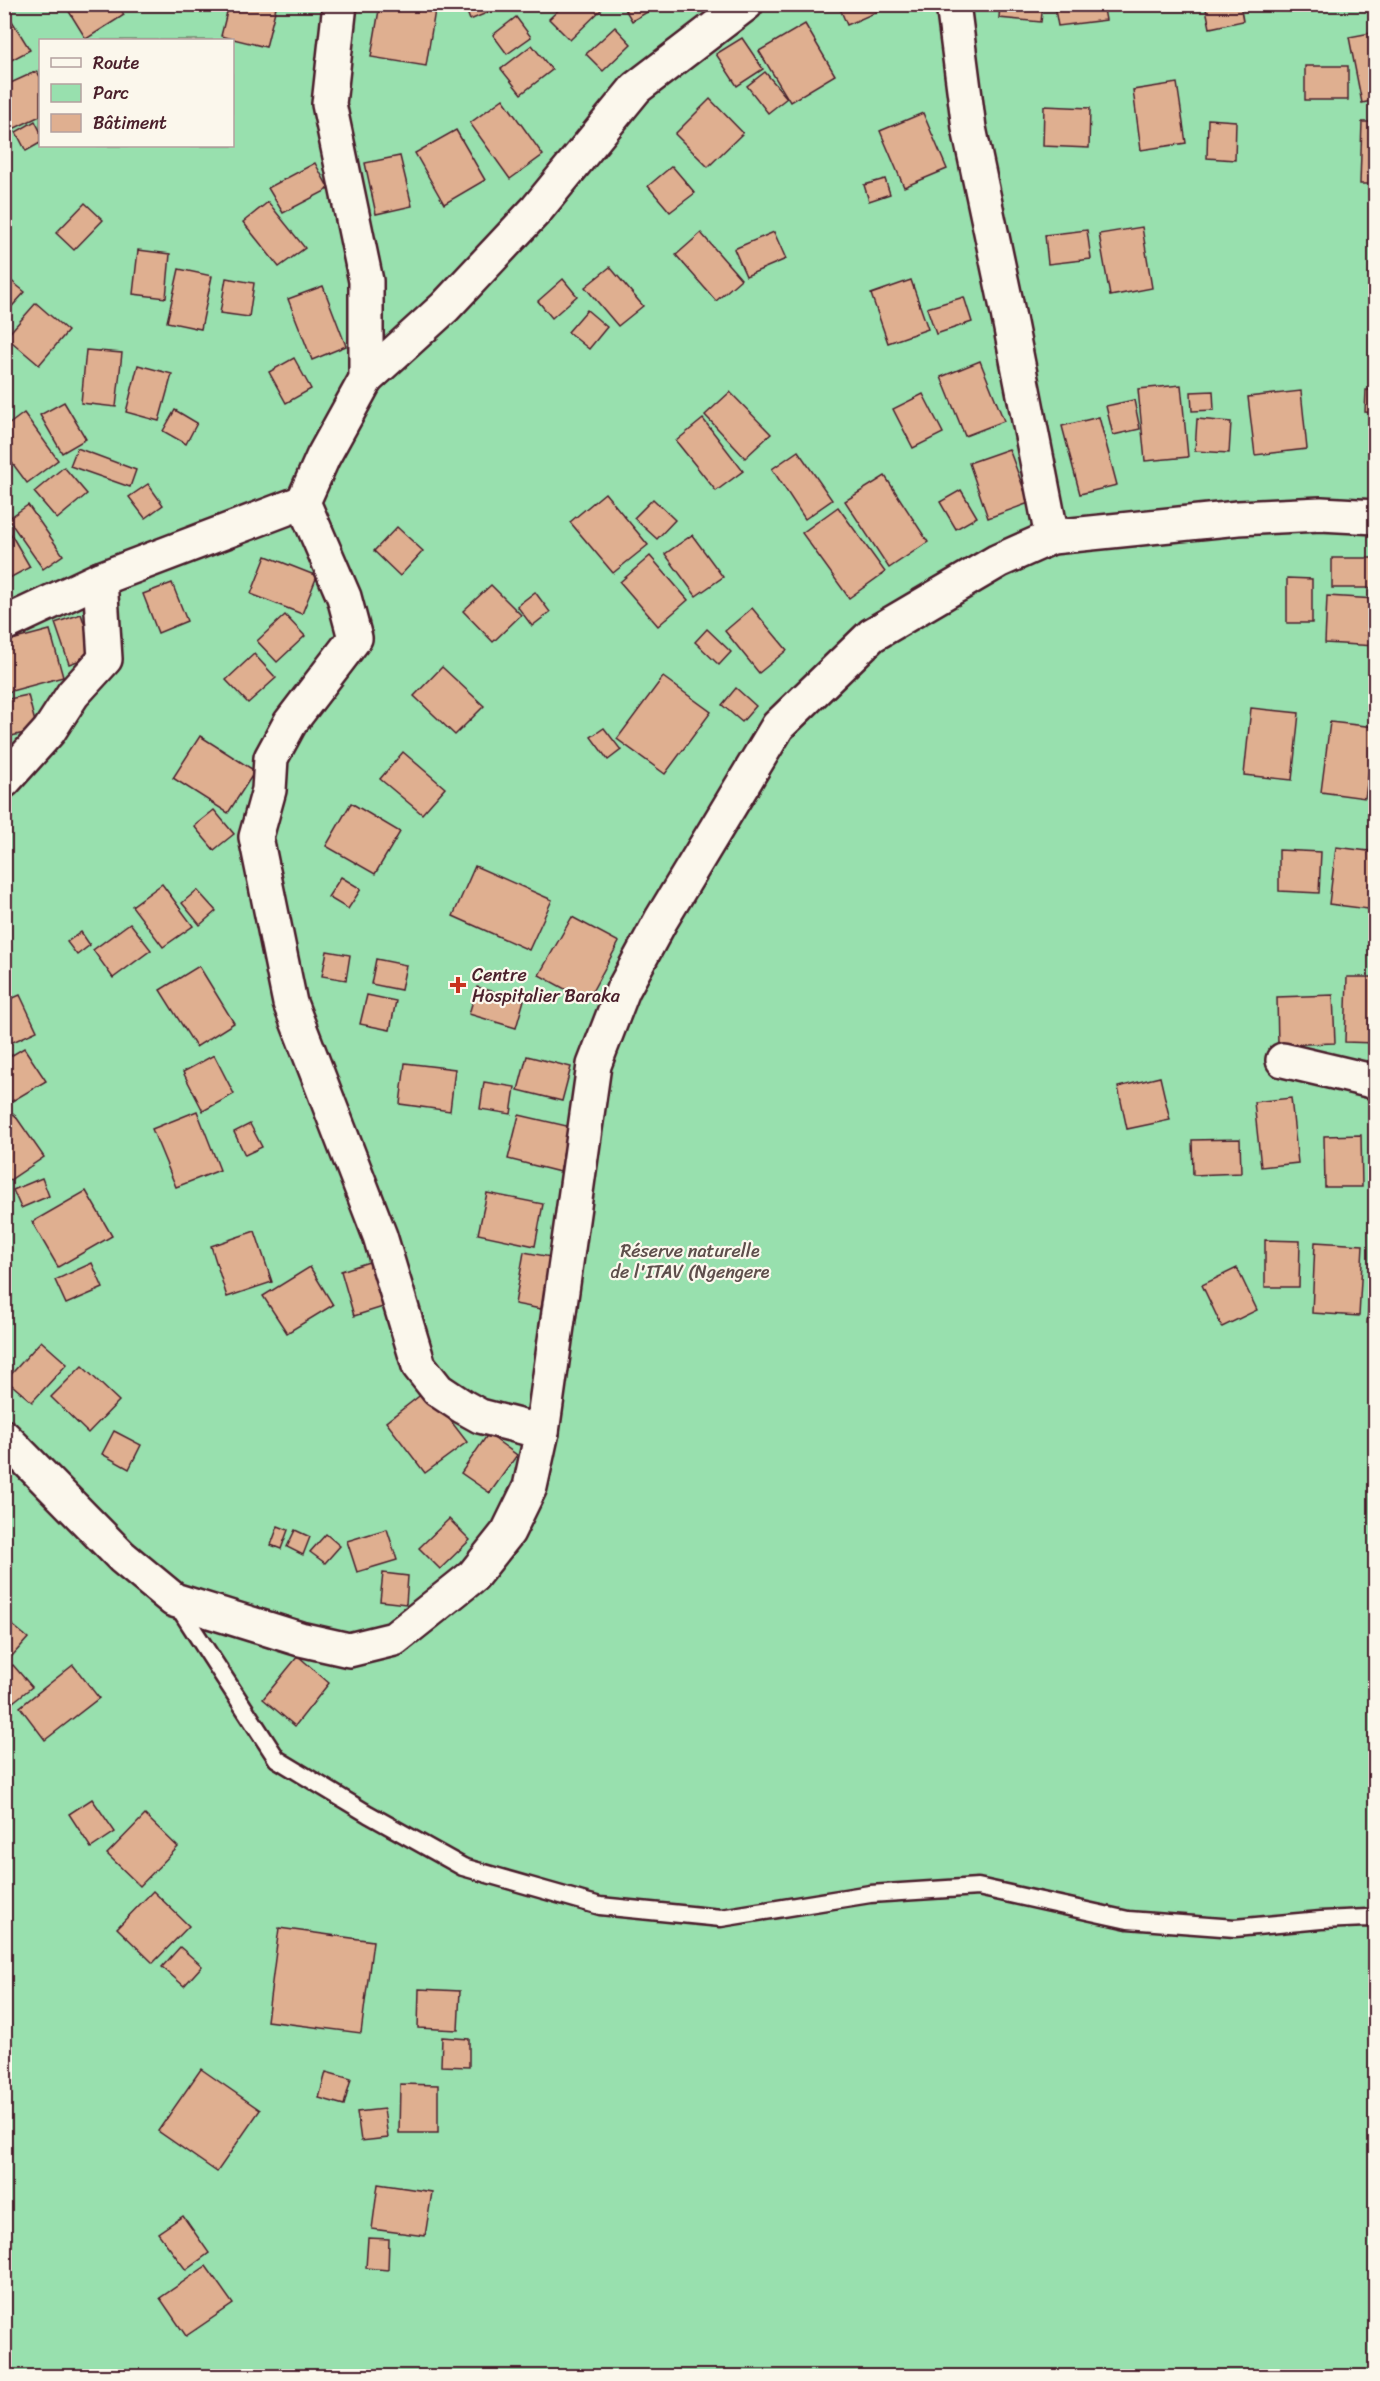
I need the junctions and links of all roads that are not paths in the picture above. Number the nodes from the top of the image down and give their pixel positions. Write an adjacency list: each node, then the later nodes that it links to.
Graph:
1 (340, 4): 4 (street)
2 (746, 4): 4 (street)
3 (953, 4): 7 (street)
4 (366, 379): 5 (street)
5 (303, 502): 8 (street); 13 (street)
6 (1376, 518): 7 (street)
7 (1052, 537): 13 (street)
8 (100, 579): 9 (street); 10 (street)
9 (4, 624)
10 (4, 781)
11 (1283, 1060): 12 (street)
12 (1376, 1082)
13 (542, 1432): 15 (street)
14 (4, 1437): 15 (street)
15 (174, 1600): 16 (lane)
16 (1376, 1920)

